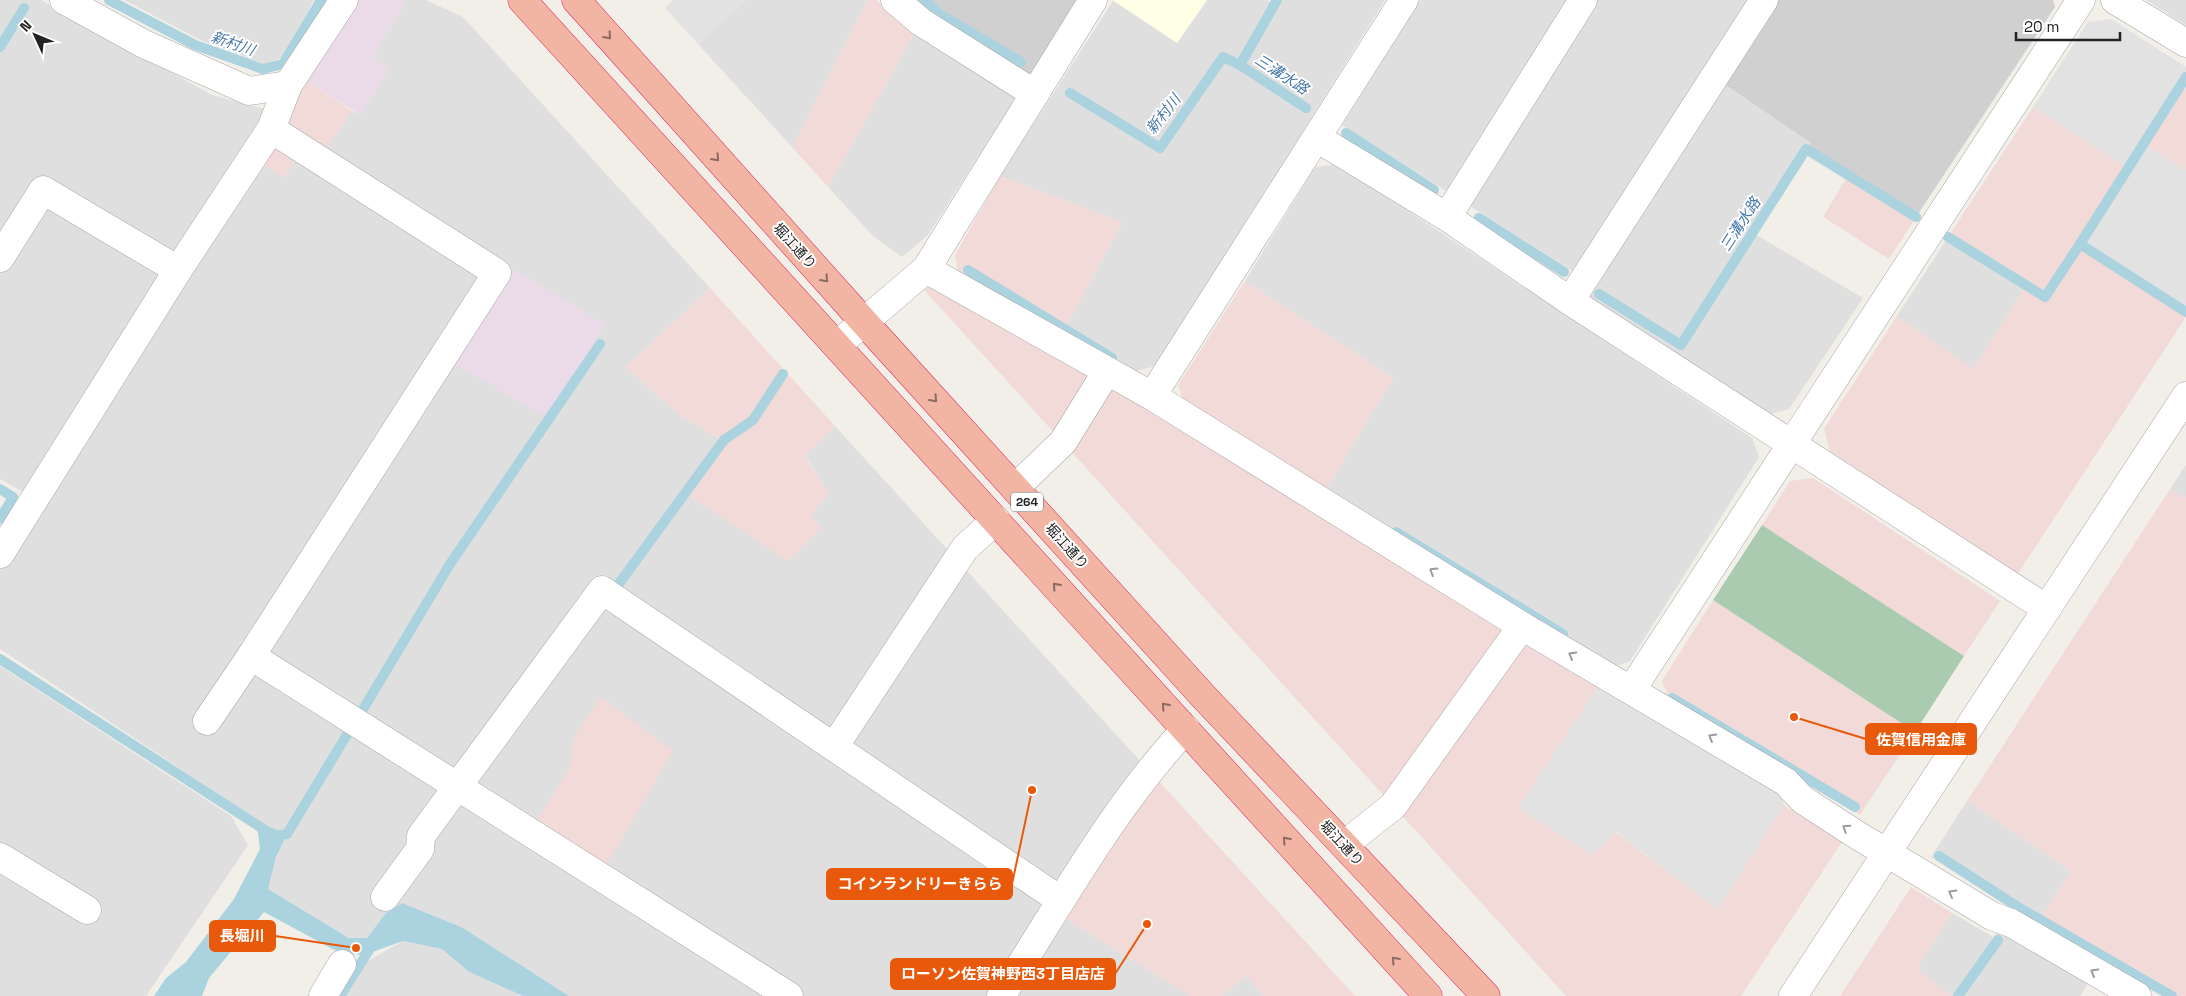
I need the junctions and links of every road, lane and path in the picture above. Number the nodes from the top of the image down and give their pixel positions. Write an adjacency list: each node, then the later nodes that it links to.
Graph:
1 (64, 0): 13 (street)
2 (344, 0): 13 (street)
3 (522, 0): 23 (highway, 264)
4 (576, 0): 22 (highway, 堀江通り / 264, one-way to 22)
5 (895, 0): 14 (street)
6 (1093, 0): 14 (street)
7 (1404, 0): 16 (street)
8 (1583, 0): 17 (street)
9 (1764, 0): 21 (street)
10 (2081, 0): 27 (street)
11 (2115, 0): 12 (street)
12 (2186, 44)
13 (288, 85): 15 (street)
14 (1035, 94): 19 (street)
15 (271, 129): 20 (street); 33 (street)
16 (1317, 138): 17 (street); 25 (street)
17 (1446, 217): 21 (street)
18 (0, 258): 20 (street)
19 (926, 269): 22 (street); 24 (street)
20 (178, 270): 30 (street)
21 (1570, 301): 27 (street)
22 (864, 322): 23 (street); 28 (highway, 堀江通り / 264, one-way to 28)
23 (837, 345): 29 (highway, 264)
24 (1108, 371): 25 (street); 28 (street)
25 (1152, 396): 32 (street, one-way to 25)
26 (2186, 396): 31 (street)
27 (1791, 444): 31 (street); 34 (street)
28 (1015, 488): 39 (highway, 堀江通り / 264)
29 (996, 520): 36 (highway, 264, one-way to 29); 37 (street)
30 (0, 554)
31 (2047, 609): 40 (street)
32 (1522, 626): 34 (street, one-way to 32); 39 (street)
33 (251, 656): 35 (street); 38 (street)
34 (1632, 689): 40 (street, one-way to 34)
35 (207, 721)
36 (1186, 729): 43 (street); 49 (highway, 264, one-way to 36)
37 (834, 747): 38 (street); 43 (street)
38 (456, 787): 42 (street); 48 (street)
39 (1344, 845): 50 (highway, 堀江通り / 264)
40 (1887, 854): 51 (street); 52 (street, one-way to 40)
41 (0, 857): 44 (street)
42 (385, 898)
43 (1060, 900): 46 (street)
44 (87, 910)
45 (342, 964): 47 (street)
46 (1012, 992)
47 (323, 996)
48 (789, 996)
49 (1428, 996)
50 (1486, 996)
51 (1793, 996)
52 (2137, 996)

